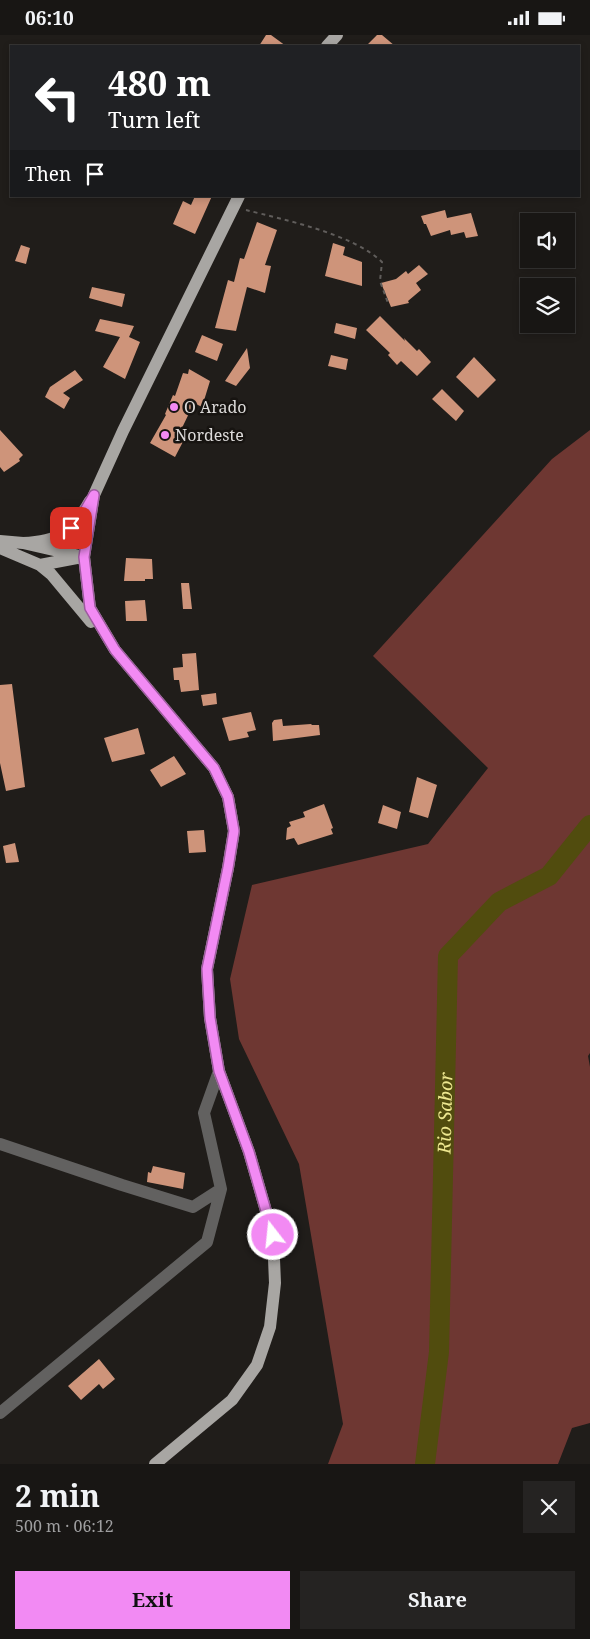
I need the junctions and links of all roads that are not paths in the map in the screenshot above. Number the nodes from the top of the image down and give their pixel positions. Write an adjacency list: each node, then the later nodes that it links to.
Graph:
1 (337, 35): 2 (main road)
2 (328, 45)
3 (237, 202): 4 (main road)
4 (94, 495): 6 (main road); 8 (main road)
5 (0, 541): 6 (main road)
6 (22, 543): 8 (main road)
7 (0, 548): 9 (main road)
8 (84, 557): 9 (main road); 10 (main road)
9 (40, 565): 10 (main road)
10 (115, 650): 11 (main road)
11 (219, 1071): 13 (street); 15 (main road)
12 (0, 1144): 13 (street)
13 (220, 1189): 14 (street)
14 (0, 1413)
15 (155, 1464)

